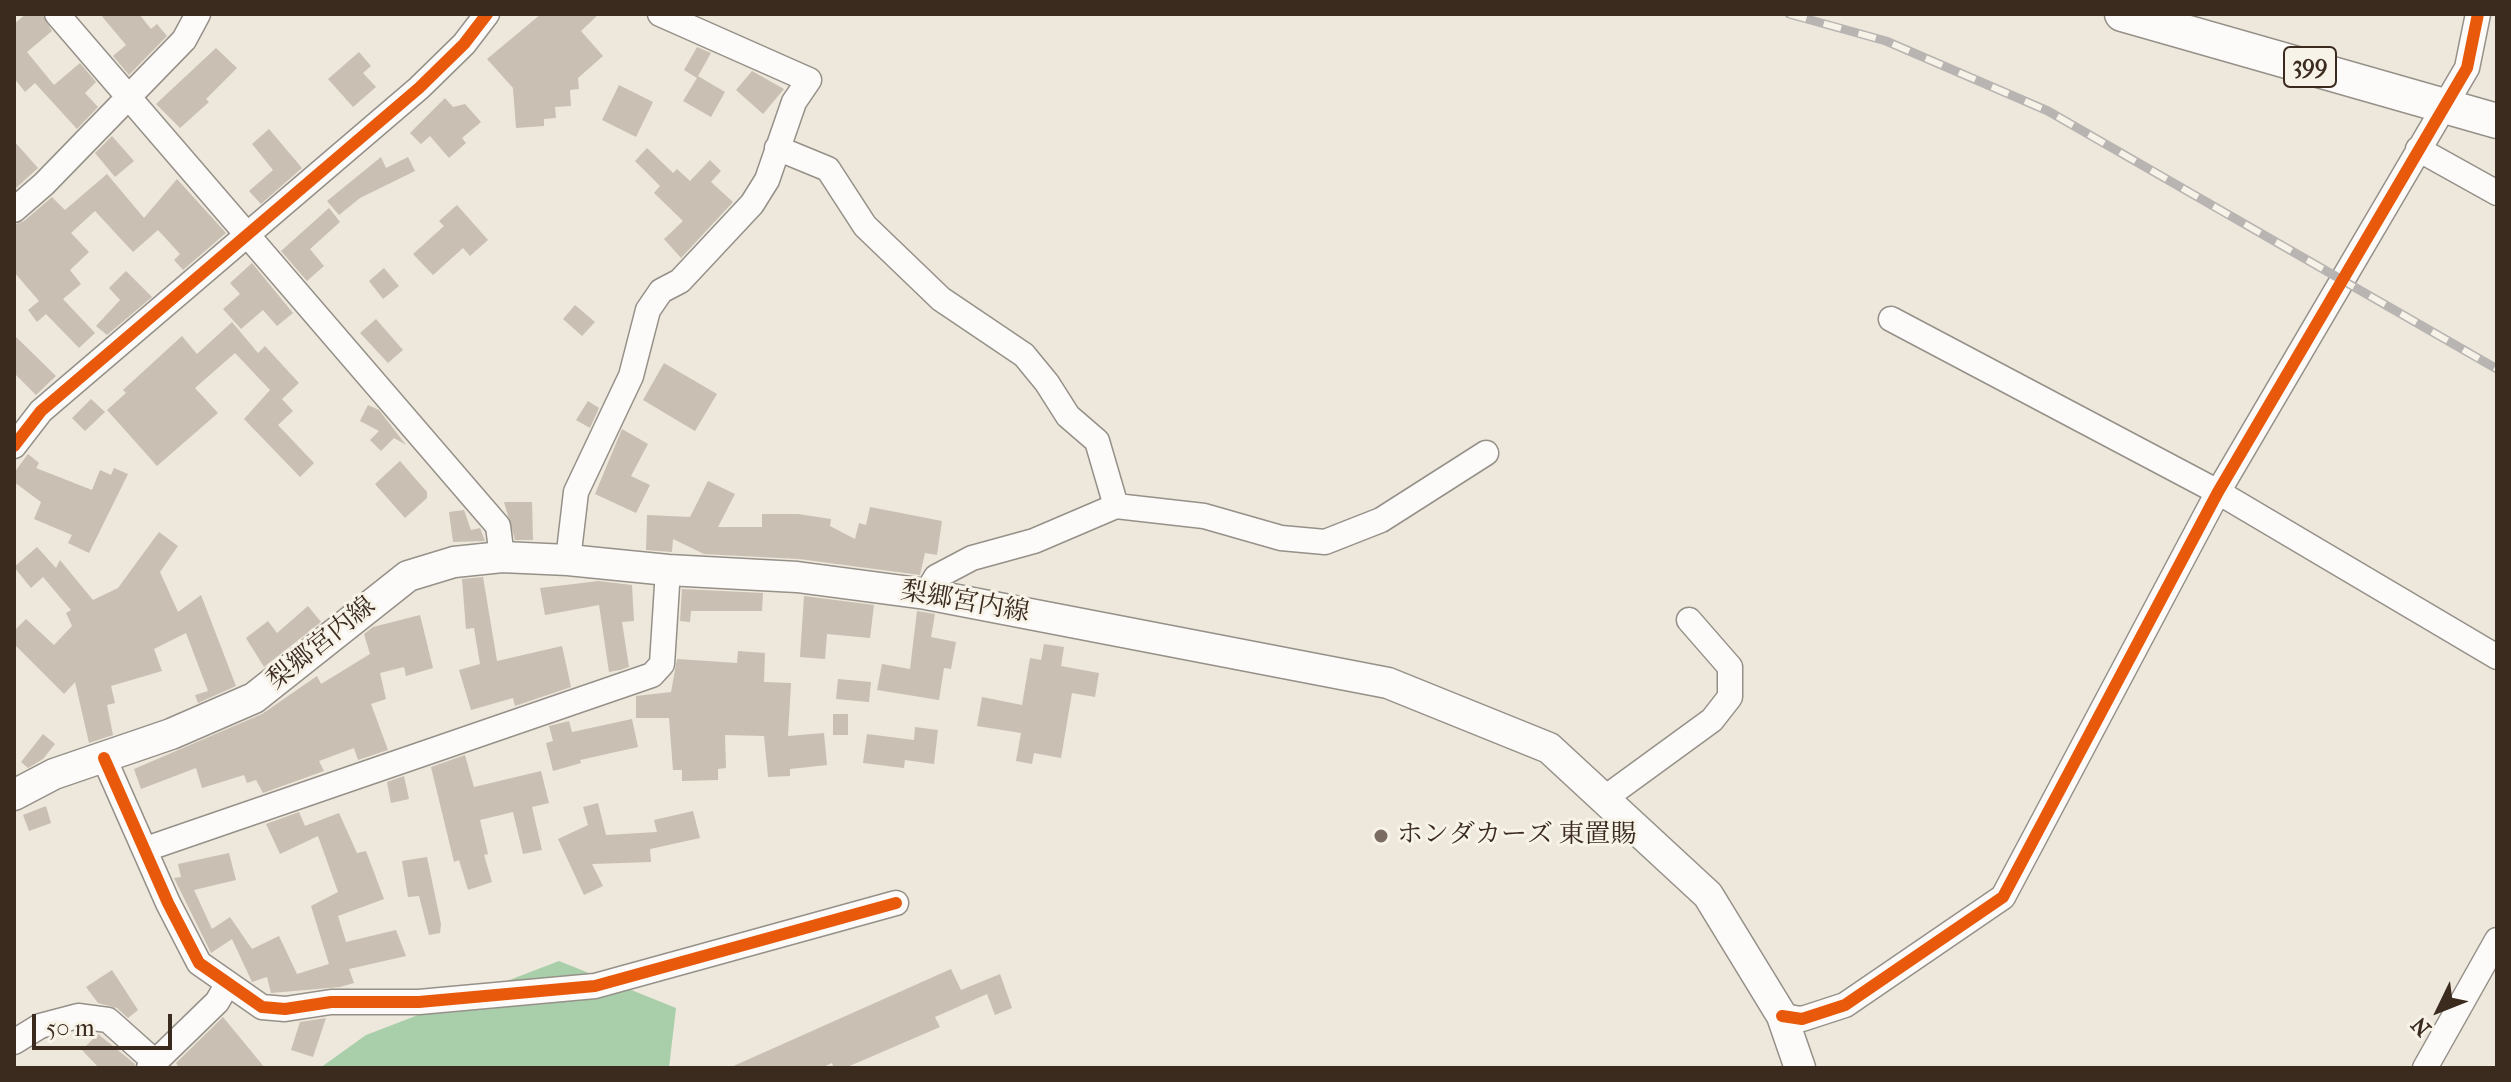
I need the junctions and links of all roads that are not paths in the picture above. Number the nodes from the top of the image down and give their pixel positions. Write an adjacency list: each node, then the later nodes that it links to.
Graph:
1 (57, 14): 7 (street)
2 (198, 14): 7 (street)
3 (487, 14): 14 (street)
4 (660, 14): 10 (street)
5 (2122, 14): 8 (highway, 399)
6 (2478, 14): 8 (street)
7 (130, 97): 13 (street); 14 (street)
8 (2445, 106): 9 (highway, 399); 11 (street)
9 (2497, 121)
10 (777, 148): 19 (street); 21 (street)
11 (2418, 149): 12 (street); 18 (street)
12 (2497, 193)
13 (14, 210)
14 (249, 234): 16 (street); 20 (street)
15 (1891, 319): 18 (street)
16 (14, 446)
17 (1486, 453): 19 (street)
18 (2218, 492): 25 (street); 33 (street)
19 (1116, 506): 23 (street)
20 (502, 557): 21 (main road, 梨郷宮内線); 26 (main road, 梨郷宮内線)
21 (568, 560): 22 (main road, 梨郷宮内線)
22 (668, 570): 23 (main road, 梨郷宮内線); 29 (street)
23 (926, 594): 28 (main road, 梨郷宮内線)
24 (1689, 620): 28 (street)
25 (2497, 657)
26 (104, 758): 27 (main road, 梨郷宮内線); 29 (street)
27 (14, 795)
28 (1605, 798): 33 (main road, 梨郷宮内線)
29 (146, 849): 32 (street)
30 (896, 903): 32 (street)
31 (2497, 940): 37 (street)
32 (227, 985): 35 (street)
33 (1782, 1016): 36 (main road, 梨郷宮内線)
34 (14, 1042): 35 (street)
35 (152, 1064)
36 (1795, 1066)
37 (2425, 1068)

